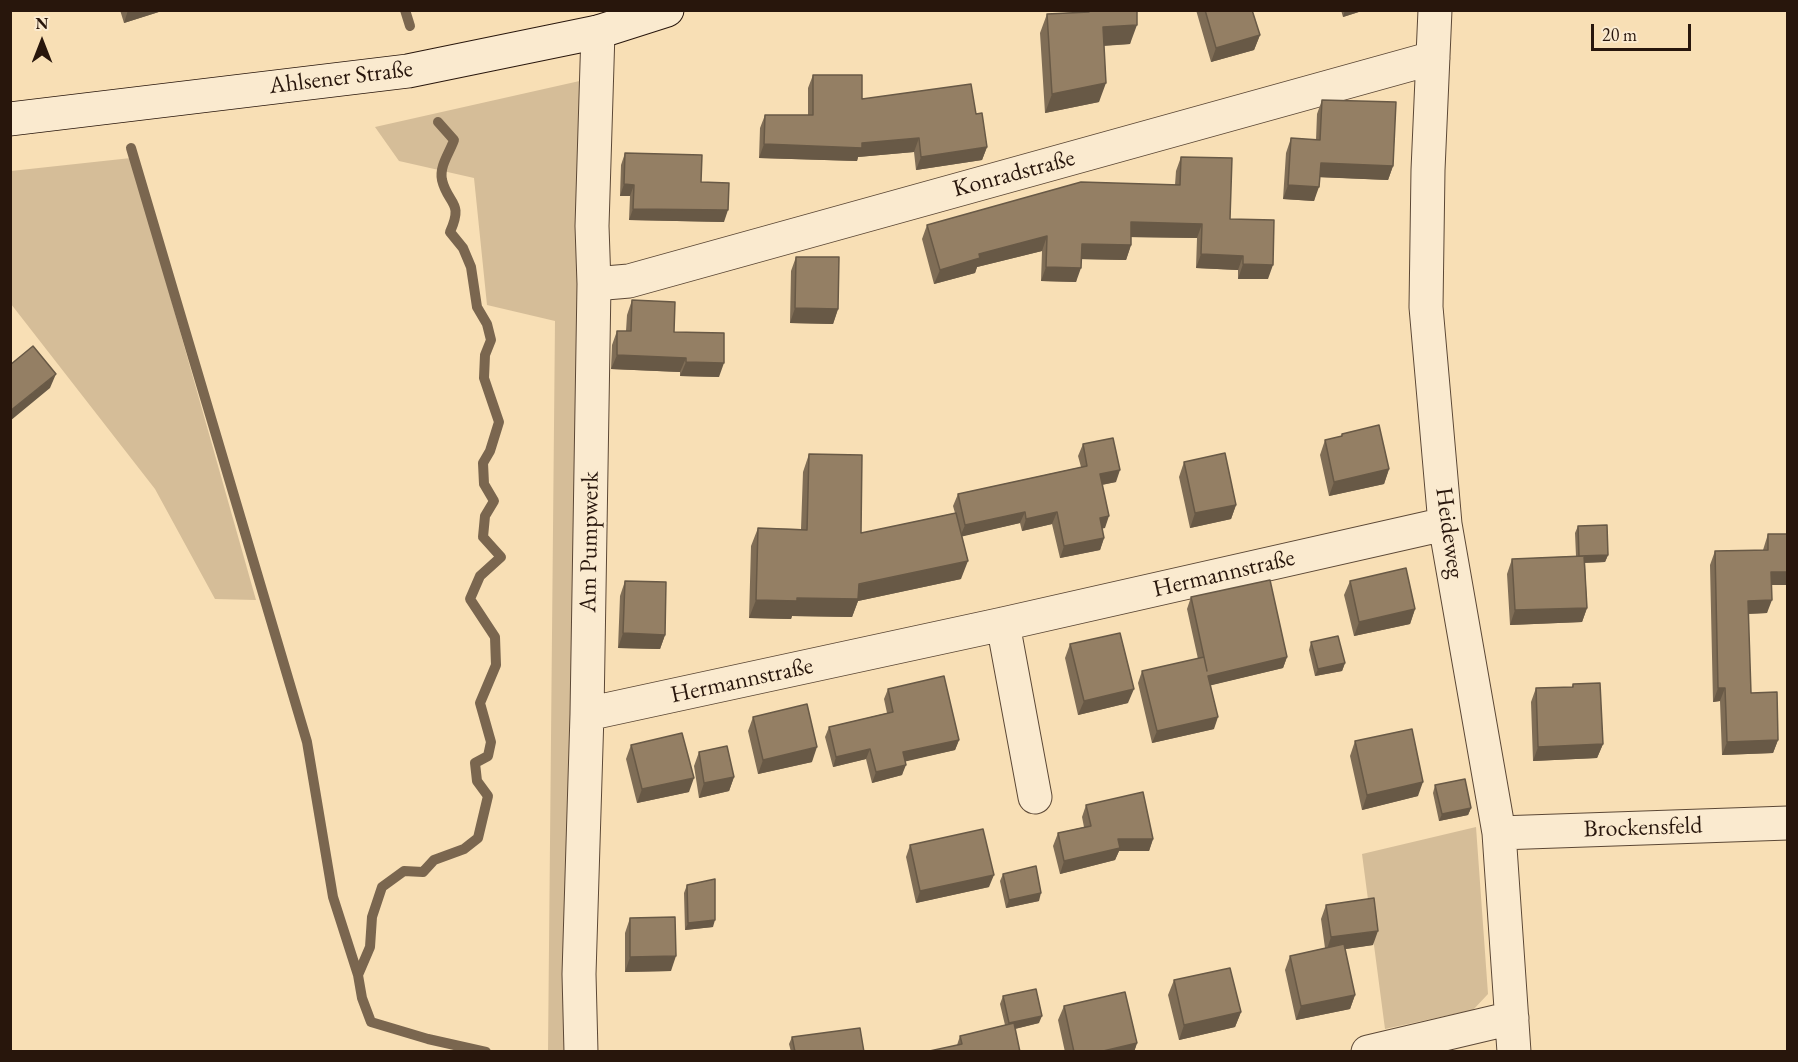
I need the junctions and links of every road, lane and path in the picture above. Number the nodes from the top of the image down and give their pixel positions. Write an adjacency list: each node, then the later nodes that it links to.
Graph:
1 (667, 10): 3 (street, Ahlsener Straße)
2 (1435, 10): 4 (street, Heideweg)
3 (598, 32): 5 (street, Ahlsener Straße); 6 (street, Am Pumpwerk)
4 (1434, 58): 6 (street, Konradstraße); 7 (street, Heideweg)
5 (10, 119)
6 (594, 284): 9 (street, Am Pumpwerk)
7 (1445, 524): 8 (street, Hermannstraße); 12 (street, Heideweg)
8 (1003, 624): 9 (street, Hermannstraße); 10 (street)
9 (587, 714): 14 (street, Am Pumpwerk)
10 (1035, 797)
11 (1788, 823): 12 (street, Brockensfeld)
12 (1498, 833): 13 (street, Heideweg)
13 (1512, 1018): 15 (street); 16 (street, Heideweg)
14 (581, 1052)
15 (1368, 1052)
16 (1514, 1052)

